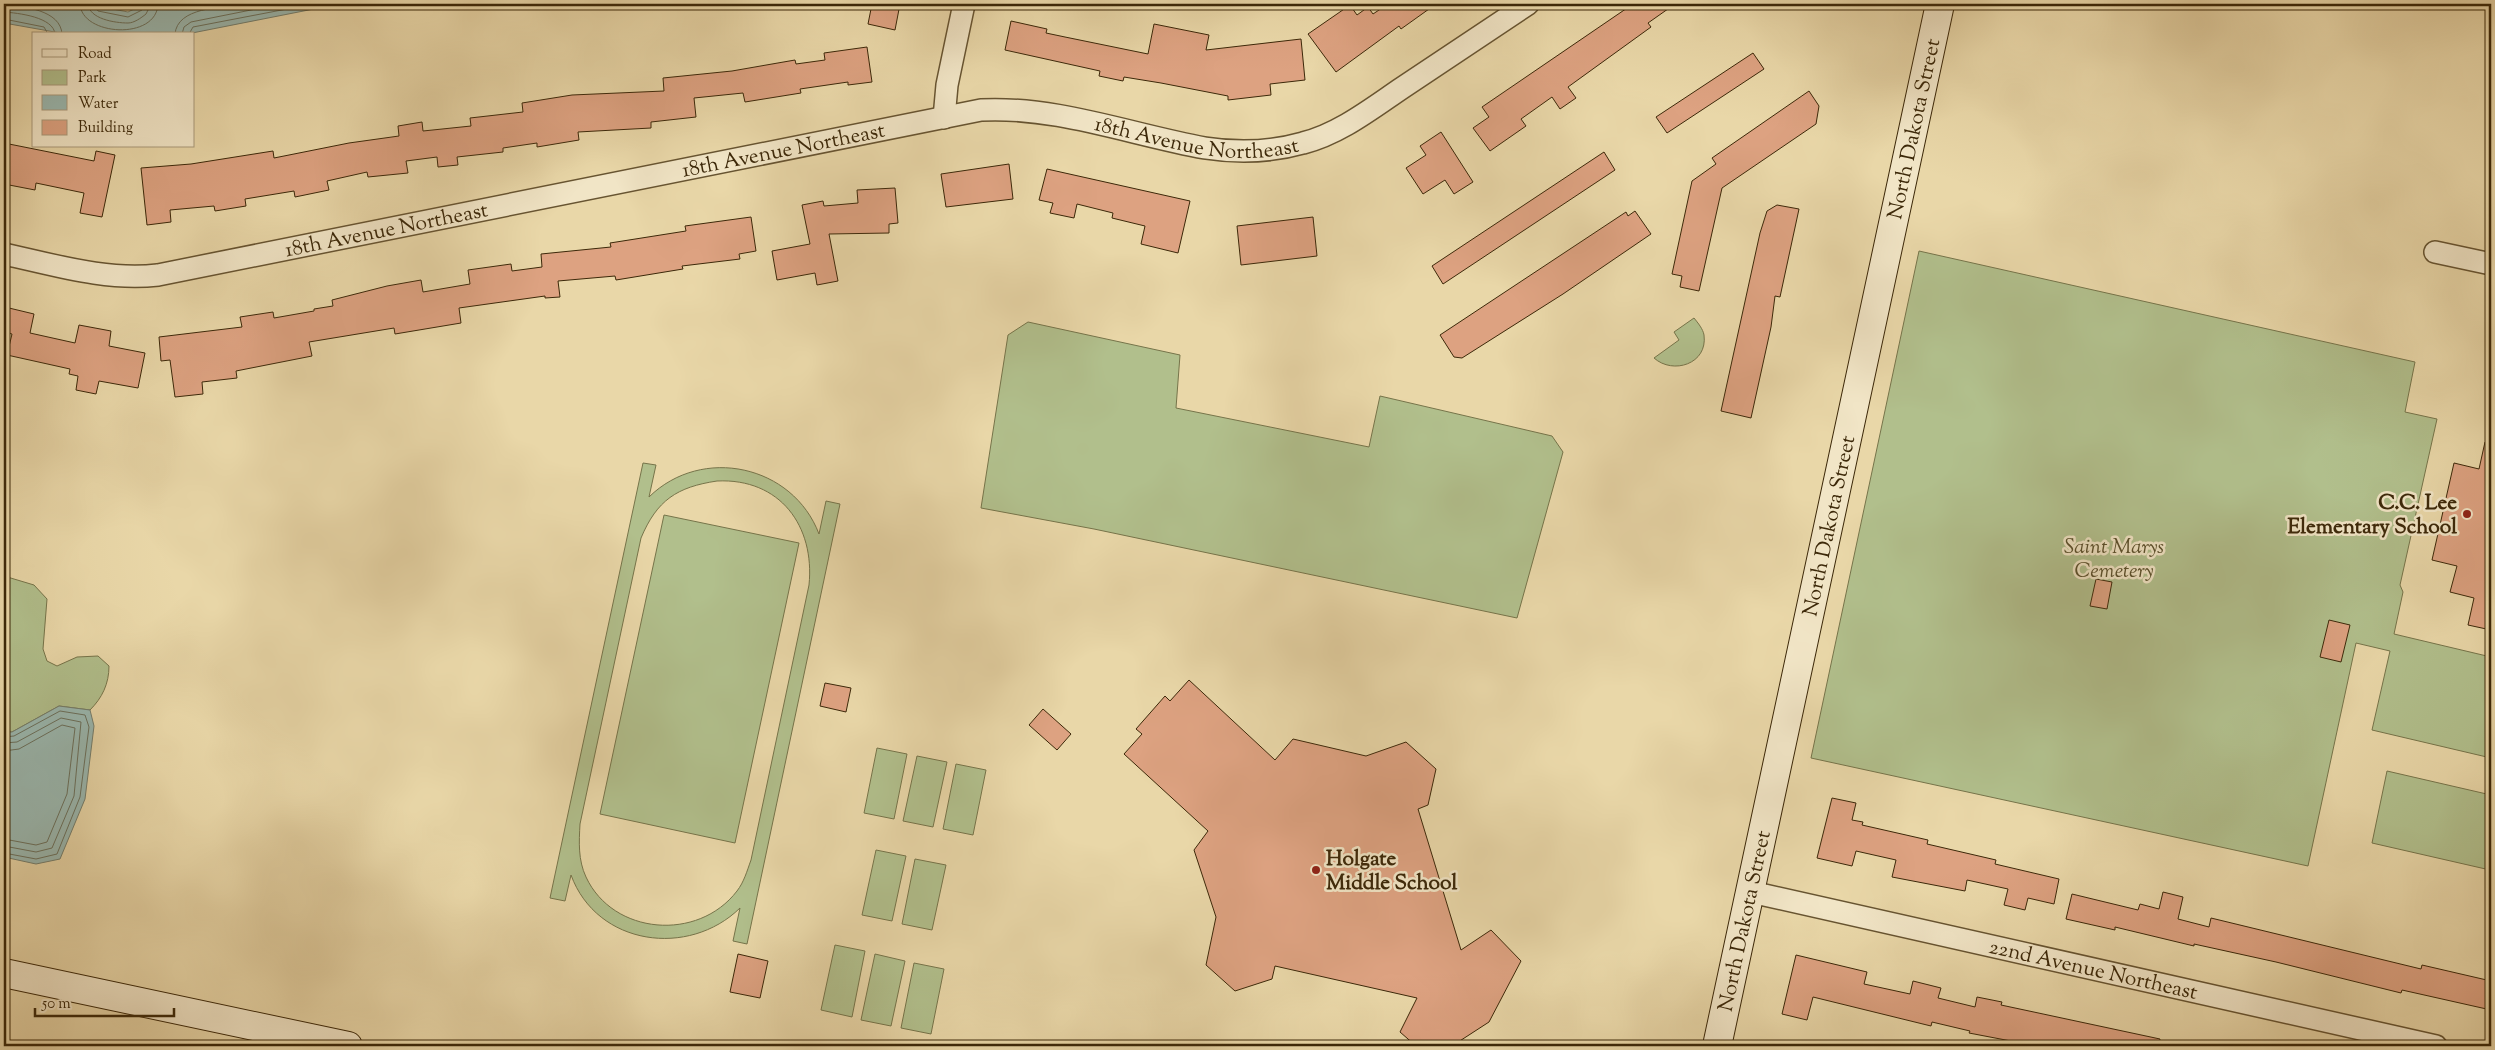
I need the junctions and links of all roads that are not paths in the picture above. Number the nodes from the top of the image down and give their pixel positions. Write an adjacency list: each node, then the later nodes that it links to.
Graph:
1 (964, 4): 4 (street)
2 (1528, 4): 4 (street, 18th Avenue Northeast)
3 (1940, 4): 8 (street, North Dakota Street)
4 (944, 118): 6 (street, 18th Avenue Northeast)
5 (2435, 252): 7 (street)
6 (4, 254)
7 (2491, 264)
8 (1751, 892): 11 (street, North Dakota Street); 12 (street, 22nd Avenue Northeast)
9 (4, 973): 10 (street)
10 (348, 1046)
11 (1717, 1046)
12 (2436, 1046)

